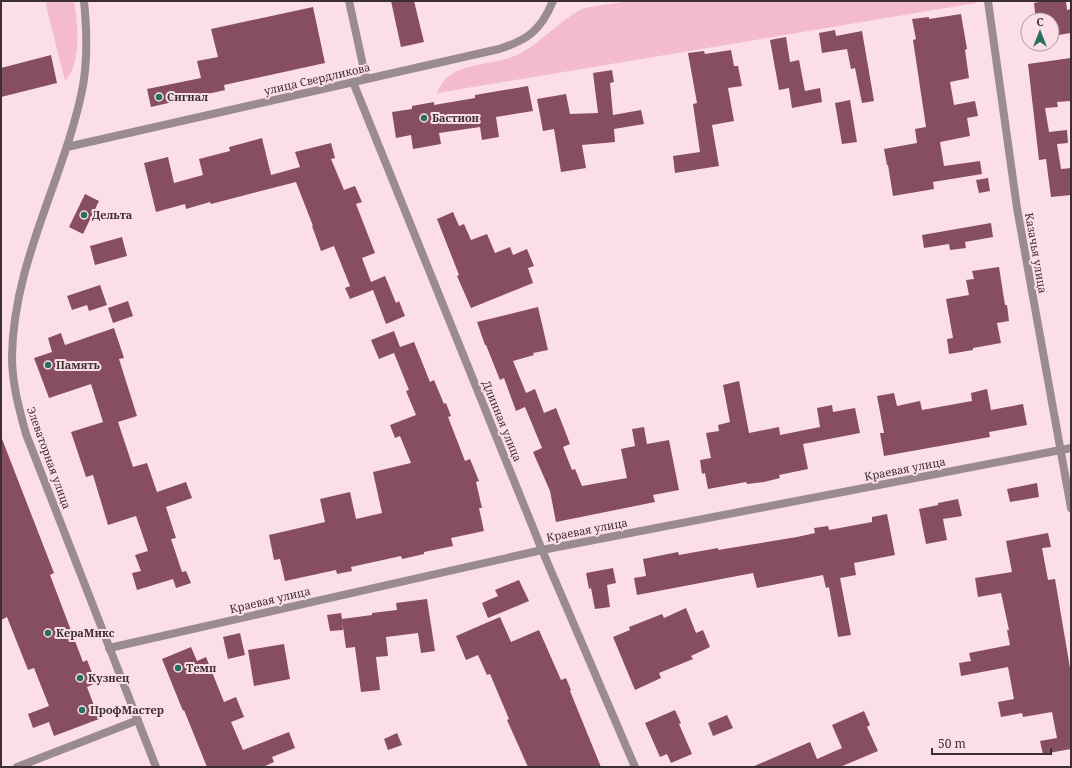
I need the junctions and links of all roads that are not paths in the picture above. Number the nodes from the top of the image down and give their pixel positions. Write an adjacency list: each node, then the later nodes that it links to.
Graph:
1 (84, 1): 7 (street, Элеваторная улица)
2 (349, 1): 5 (street)
3 (553, 1): 5 (street, улица Свердликова)
4 (988, 1): 9 (street, Казачья улица)
5 (366, 79): 6 (street, улица Свердликова)
6 (353, 82): 7 (street, улица Свердликова); 11 (street, Длинная улица)
7 (67, 147): 12 (street, Элеваторная улица)
8 (1071, 448): 9 (street, Краевая улица)
9 (1060, 450): 10 (street, Казачья улица); 11 (street, Краевая улица)
10 (1071, 508)
11 (542, 550): 12 (street, Краевая улица); 16 (street, Длинная улица)
12 (109, 648): 13 (street, Элеваторная улица)
13 (138, 720): 14 (street); 15 (street, Элеваторная улица)
14 (16, 767)
15 (156, 767)
16 (635, 767)

